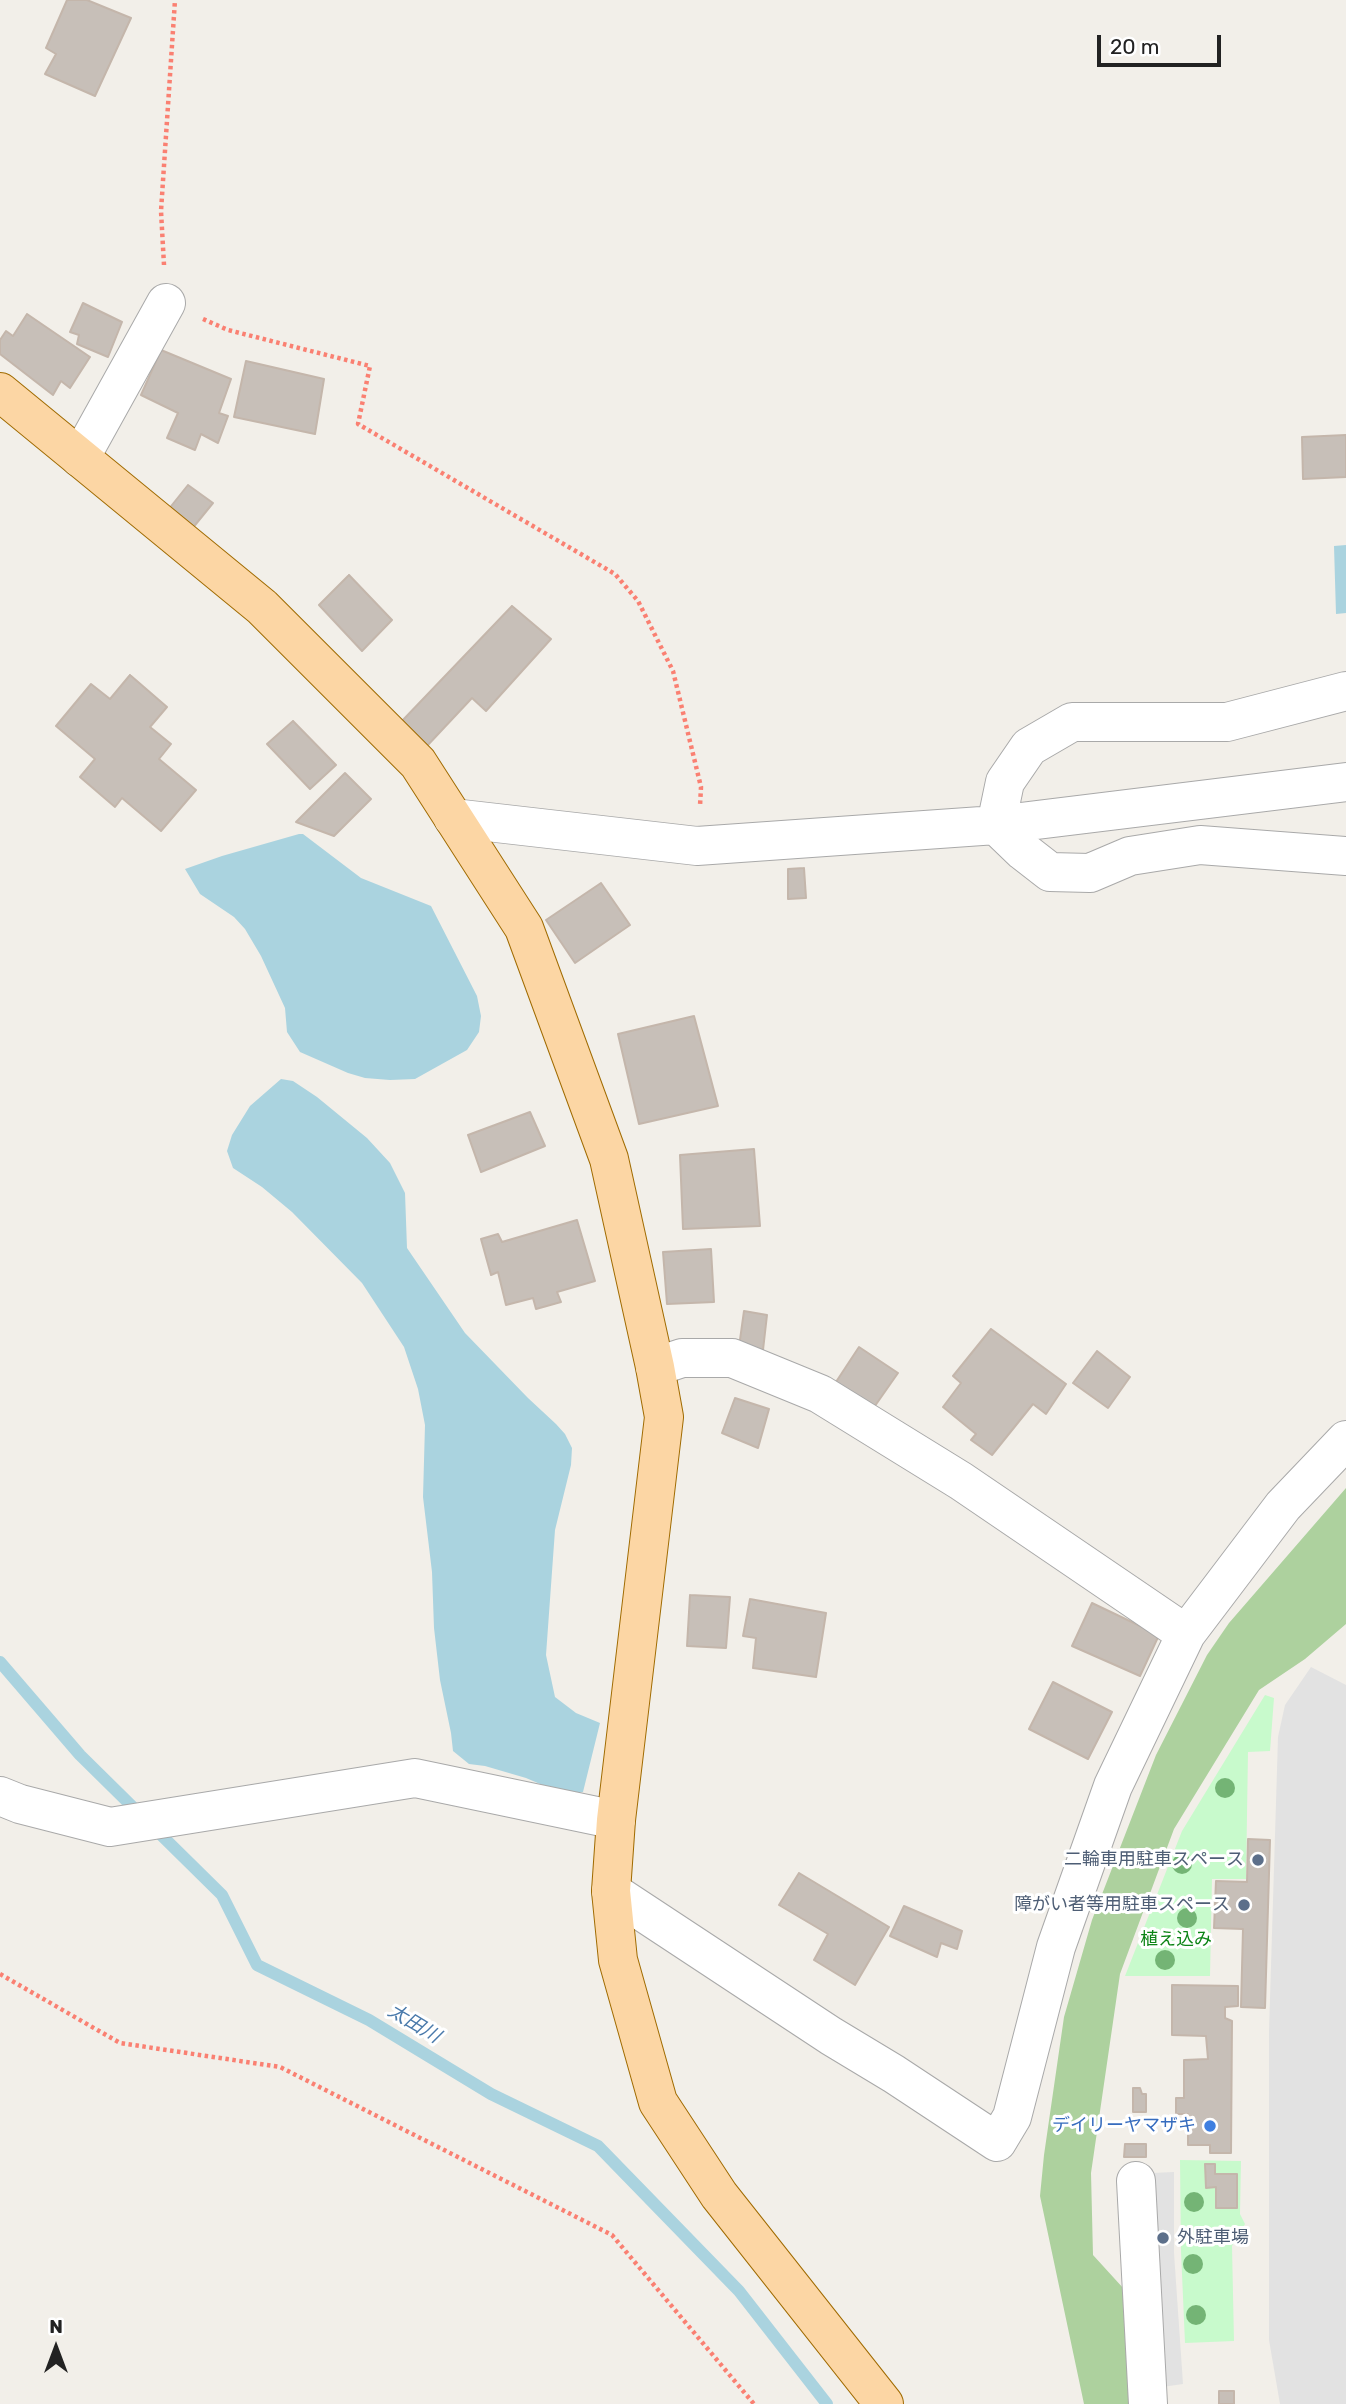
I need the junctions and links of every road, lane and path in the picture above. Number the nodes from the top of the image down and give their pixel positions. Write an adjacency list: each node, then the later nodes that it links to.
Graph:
1 (175, 0): 2 (path)
2 (166, 303): 4 (street); 9 (path)
3 (0, 392): 4 (main road)
4 (80, 458): 7 (main road)
5 (1346, 691): 8 (street)
6 (1346, 782): 8 (street)
7 (453, 818): 9 (street); 11 (main road)
8 (996, 825): 9 (street); 10 (street)
9 (697, 846)
10 (1346, 856)
11 (655, 1367): 13 (street); 15 (main road)
12 (1346, 1440): 13 (street)
13 (1186, 1634): 16 (street)
14 (0, 1796): 15 (street)
15 (616, 1820): 16 (main road)
16 (611, 1891): 20 (main road)
17 (0, 1974): 19 (path)
18 (1136, 2181): 21 (street)
19 (754, 2404)
20 (884, 2404)
21 (1148, 2404)

